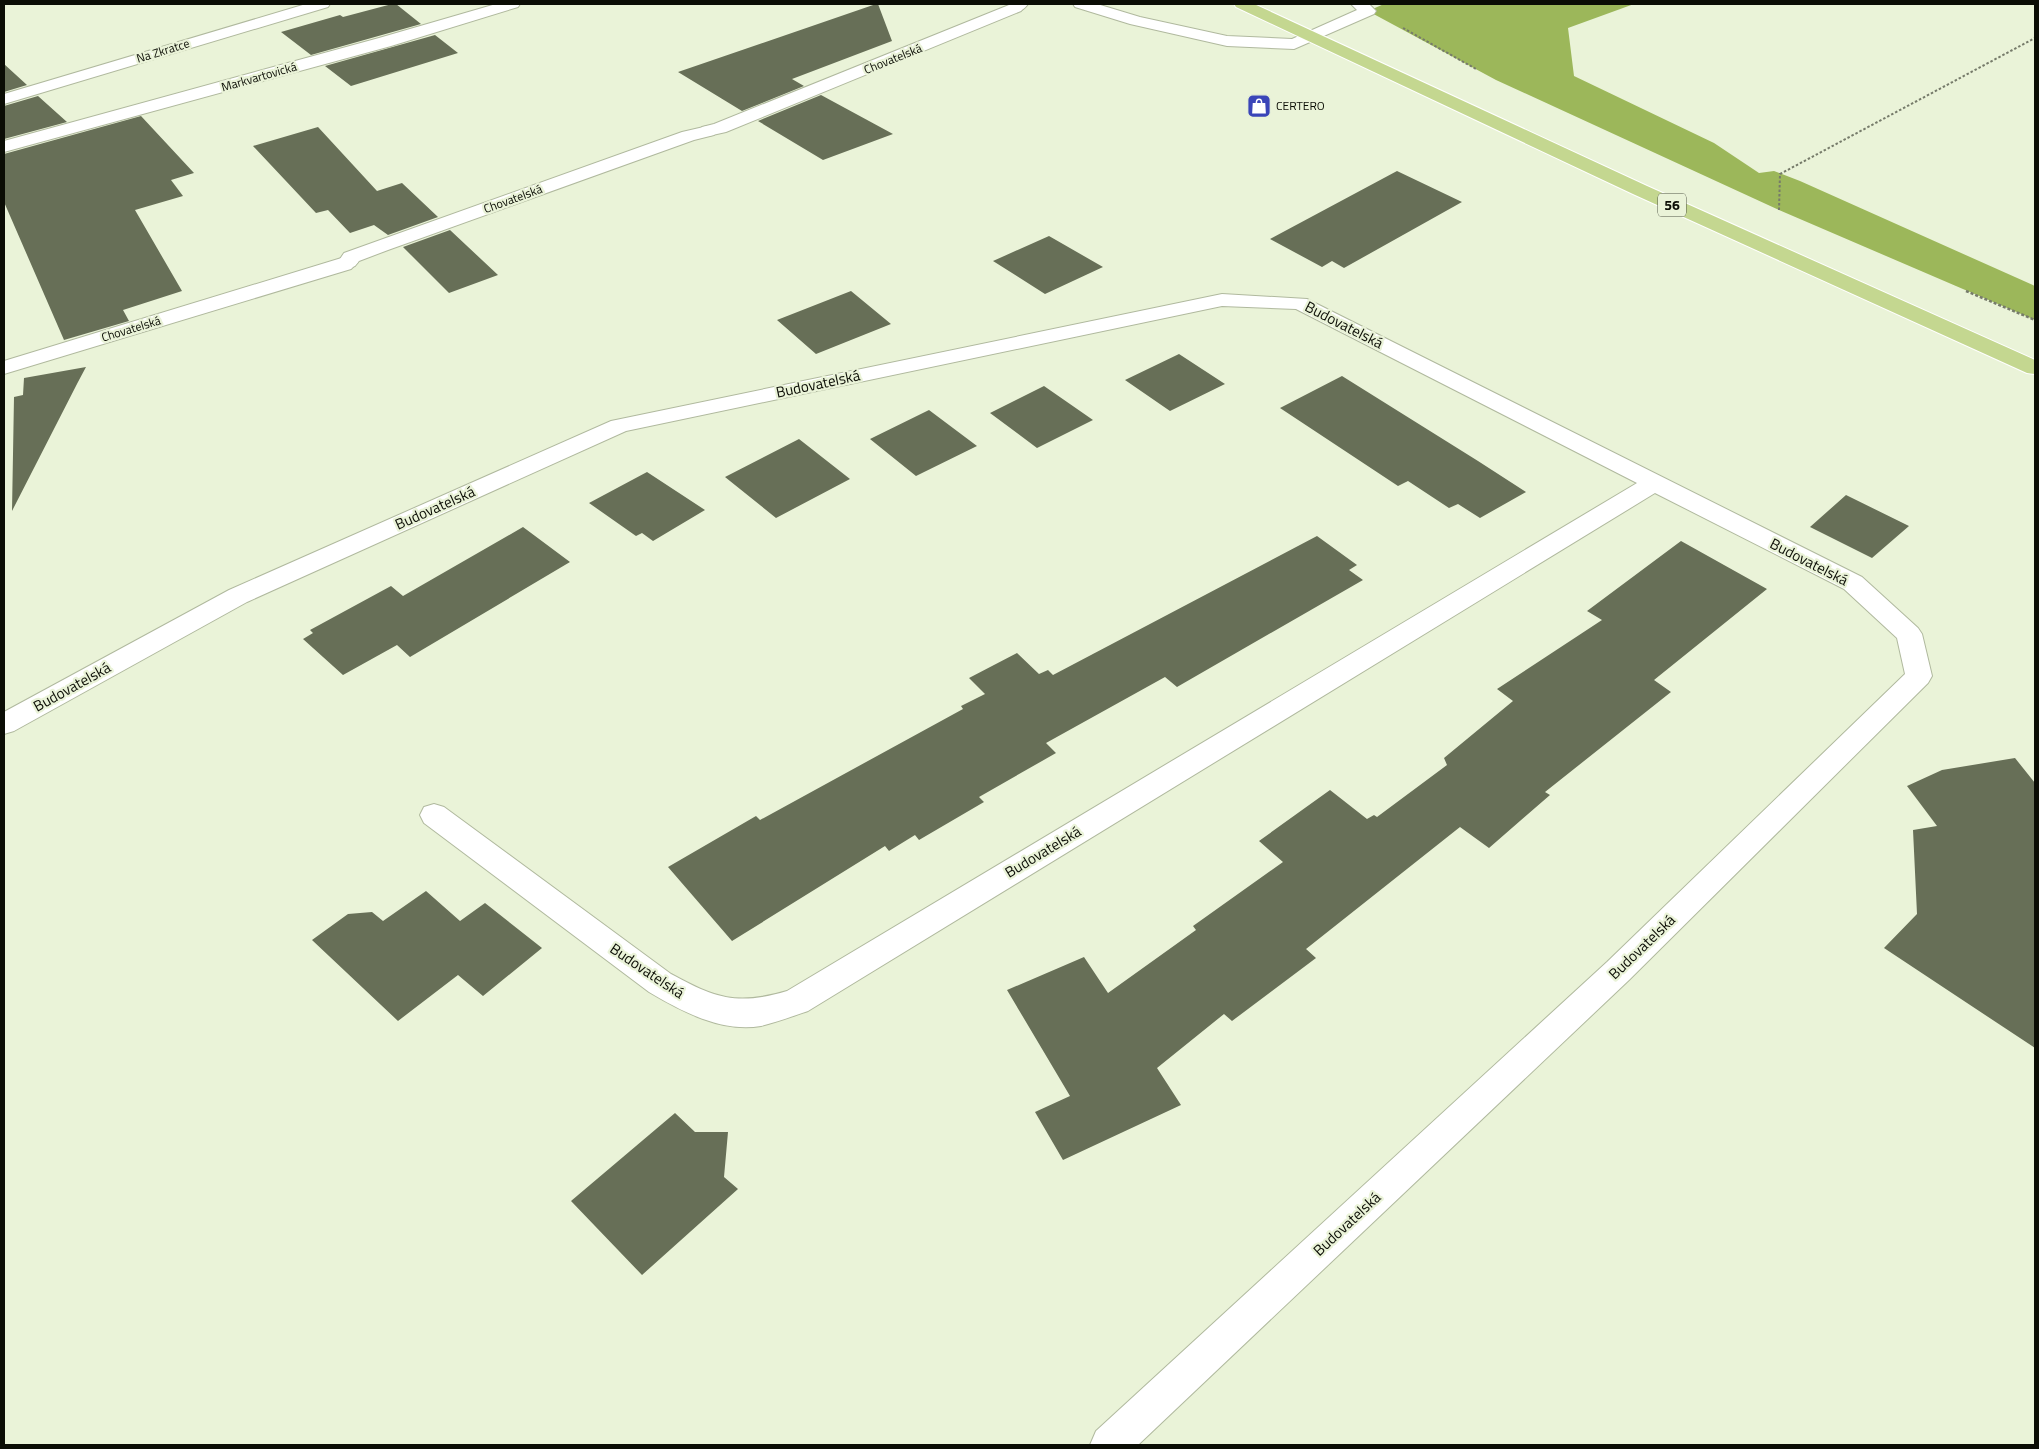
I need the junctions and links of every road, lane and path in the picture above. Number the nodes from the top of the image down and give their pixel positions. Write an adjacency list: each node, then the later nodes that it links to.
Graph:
1 (322, 4): 9 (street, Na Zkratce)
2 (512, 4): 10 (street, Markvartovická)
3 (1081, 4): 7 (street)
4 (1242, 4): 7 (main road, 56)
5 (1359, 4): 7 (street)
6 (1018, 6): 12 (street, Chovatelská)
7 (1312, 36): 13 (main road, 56)
8 (2035, 38): 11 (path)
9 (4, 99)
10 (4, 147)
11 (1779, 210)
12 (4, 368)
13 (2035, 368)
14 (1654, 483): 15 (street, Budovatelská); 16 (street, Budovatelská); 17 (street, Budovatelská)
15 (4, 724)
16 (434, 815)
17 (1110, 1445)

